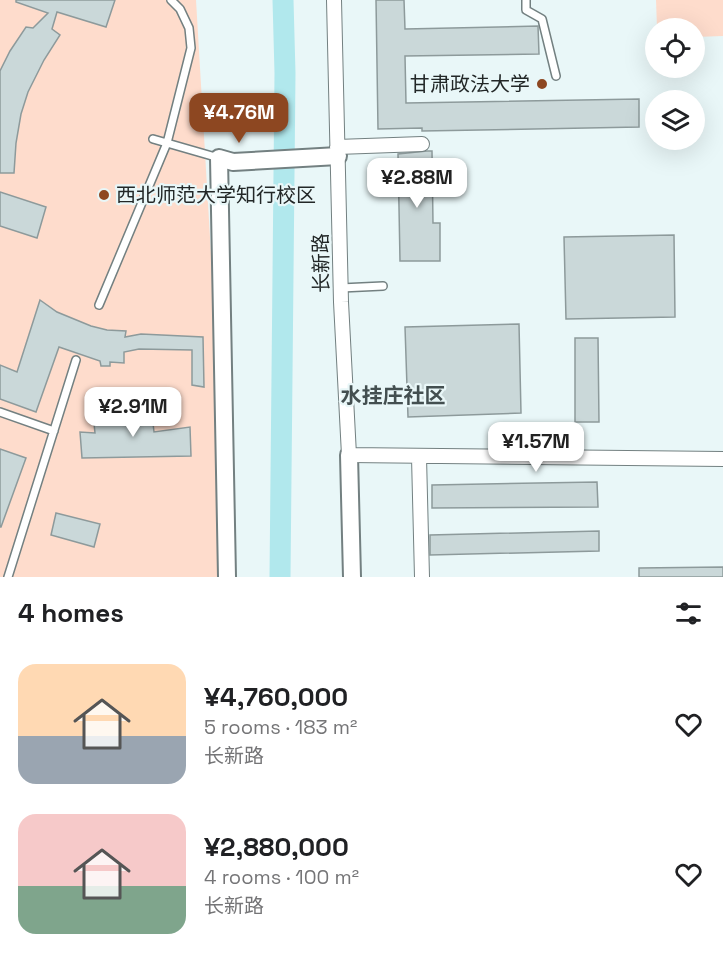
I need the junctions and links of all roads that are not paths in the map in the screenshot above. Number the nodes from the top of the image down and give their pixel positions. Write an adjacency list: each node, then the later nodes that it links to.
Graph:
1 (171, 0): 6 (lane)
2 (334, 0): 8 (street, 长新路)
3 (526, 0): 4 (lane)
4 (556, 76)
5 (153, 138): 6 (lane)
6 (167, 143): 9 (lane); 12 (lane)
7 (422, 144): 8 (street)
8 (338, 152): 9 (street); 11 (street, 长新路)
9 (219, 158): 20 (street)
10 (383, 286): 11 (lane)
11 (341, 288): 16 (street, 长新路)
12 (99, 305)
13 (76, 360): 15 (lane)
14 (0, 412): 15 (lane)
15 (54, 430): 19 (lane)
16 (349, 455): 17 (street); 21 (street)
17 (419, 457): 18 (street); 22 (street)
18 (723, 459)
19 (8, 577)
20 (227, 577)
21 (352, 577)
22 (422, 577)

